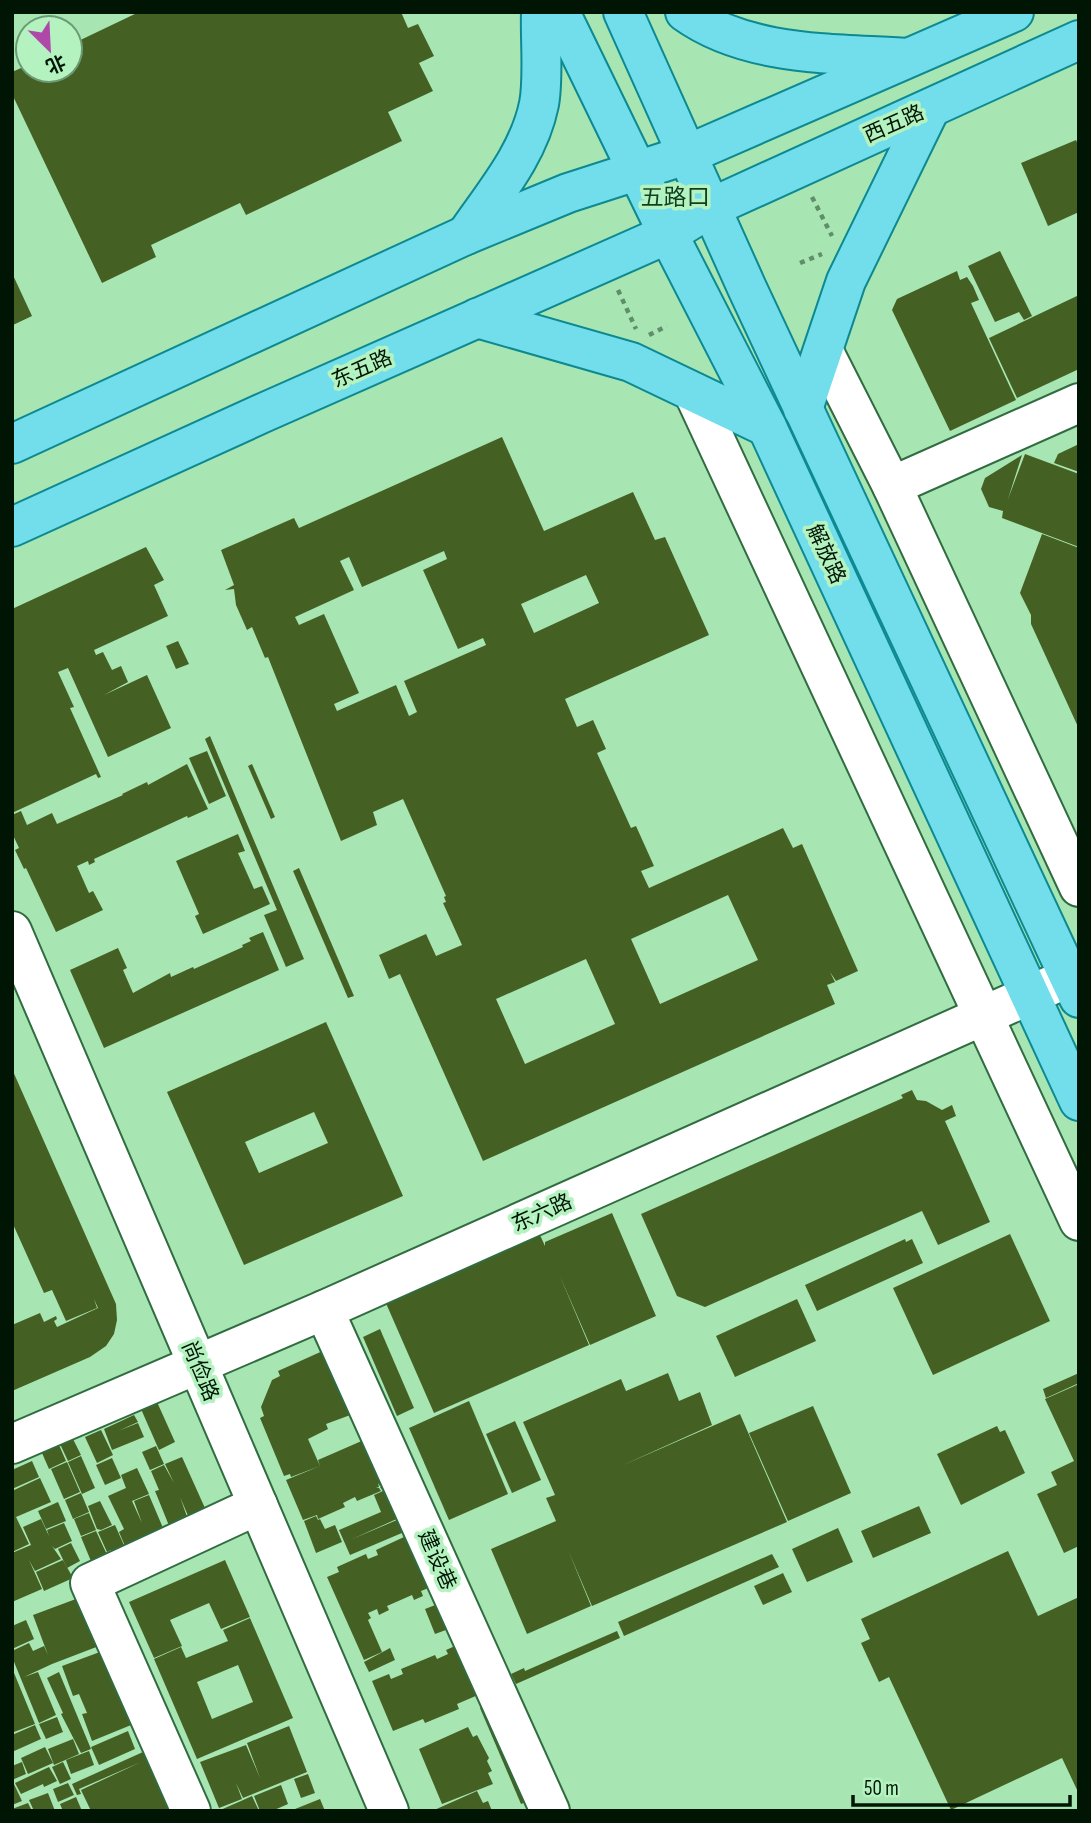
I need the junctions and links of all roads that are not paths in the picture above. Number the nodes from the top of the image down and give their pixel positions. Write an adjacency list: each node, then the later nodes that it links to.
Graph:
1 (541, 12): 13 (main road)
2 (560, 12): 10 (main road, 解放路)
3 (623, 12): 9 (main road, 解放路)
4 (685, 12): 7 (main road)
5 (1014, 12): 7 (main road)
6 (1079, 40): 8 (main road, 西五路)
7 (913, 58): 9 (main road)
8 (930, 109): 11 (main road, 西五路); 15 (main road)
9 (686, 155): 10 (main road); 11 (main road, 解放路)
10 (638, 172): 12 (main road, 解放路); 13 (main road)
11 (710, 208): 12 (main road, 东五路); 18 (main road, 解放路)
12 (668, 234): 14 (main road, 东五路); 19 (main road, 解放路)
13 (466, 235): 20 (main road)
14 (477, 318): 16 (main road); 22 (main road, 东五路)
15 (824, 352): 18 (main road); 21 (street)
16 (694, 392): 19 (main road); 27 (street)
17 (1079, 402): 21 (street)
18 (803, 409): 25 (main road, 解放路)
19 (767, 427): 26 (main road, 解放路)
20 (12, 444)
21 (892, 486): 23 (street)
22 (12, 527)
23 (1079, 887)
24 (12, 931): 31 (street, 尚俭路)
25 (1075, 982): 26 (street, 东六路)
26 (1029, 995): 27 (street, 东六路); 28 (main road, 解放路)
27 (983, 1016): 29 (street); 30 (street, 东六路)
28 (1079, 1101)
29 (1079, 1221)
30 (324, 1310): 31 (street, 东六路); 36 (street, 建设巷)
31 (198, 1364): 32 (street, 东六路); 33 (street, 尚俭路)
32 (12, 1444)
33 (258, 1505): 34 (street); 35 (street, 尚俭路)
34 (191, 1811)
35 (389, 1811)
36 (550, 1811)

